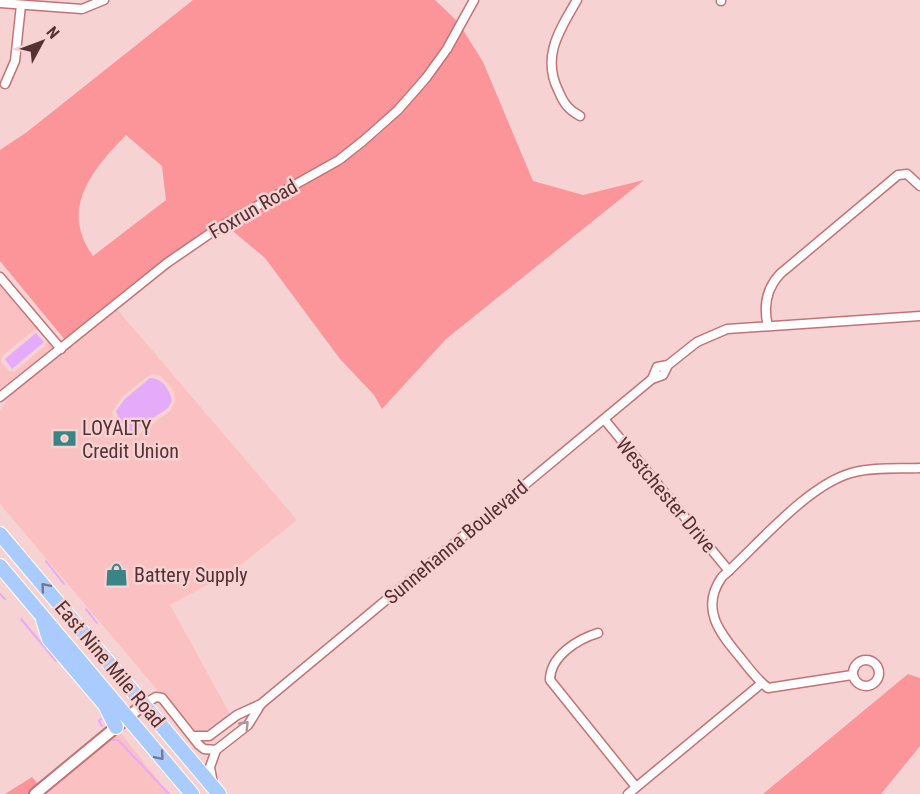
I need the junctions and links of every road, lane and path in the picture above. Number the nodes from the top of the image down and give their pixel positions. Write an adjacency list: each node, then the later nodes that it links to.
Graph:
1 (104, 0): 5 (street)
2 (474, 0): 12 (street, Foxrun Road)
3 (577, 0): 7 (street)
4 (0, 3): 5 (street)
5 (21, 5): 6 (street)
6 (6, 84)
7 (580, 116)
8 (920, 186): 11 (street)
9 (0, 277): 12 (street)
10 (920, 316): 11 (street, Sunnehanna Boulevard)
11 (768, 326): 14 (street, Sunnehanna Boulevard)
12 (61, 349): 13 (street, Foxrun Road)
13 (2, 398)
14 (603, 419): 18 (street, Westchester Drive); 24 (street, Sunnehanna Boulevard)
15 (920, 468): 18 (street)
16 (0, 534): 23 (main road, East Nine Mile Road, one-way to 16)
17 (0, 565): 19 (main road, East Nine Mile Road)
18 (729, 571): 22 (street)
19 (42, 615): 25 (main road, East Nine Mile Road); 26 (main road)
20 (598, 633): 29 (street)
21 (852, 675): 22 (street)
22 (762, 683): 29 (street)
23 (144, 704): 25 (street); 27 (street); 30 (main road, East Nine Mile Road)
24 (261, 704): 27 (street, Sunnehanna Boulevard); 28 (street, Sunnehanna Boulevard, one-way to 24)
25 (128, 717): 26 (street); 30 (main road); 32 (main road, East Nine Mile Road, one-way to 32)
26 (116, 726): 31 (street)
27 (194, 736): 28 (street)
28 (216, 750): 30 (street)
29 (636, 787): 33 (street)
30 (214, 792)
31 (35, 794)
32 (192, 794)
33 (628, 794)

